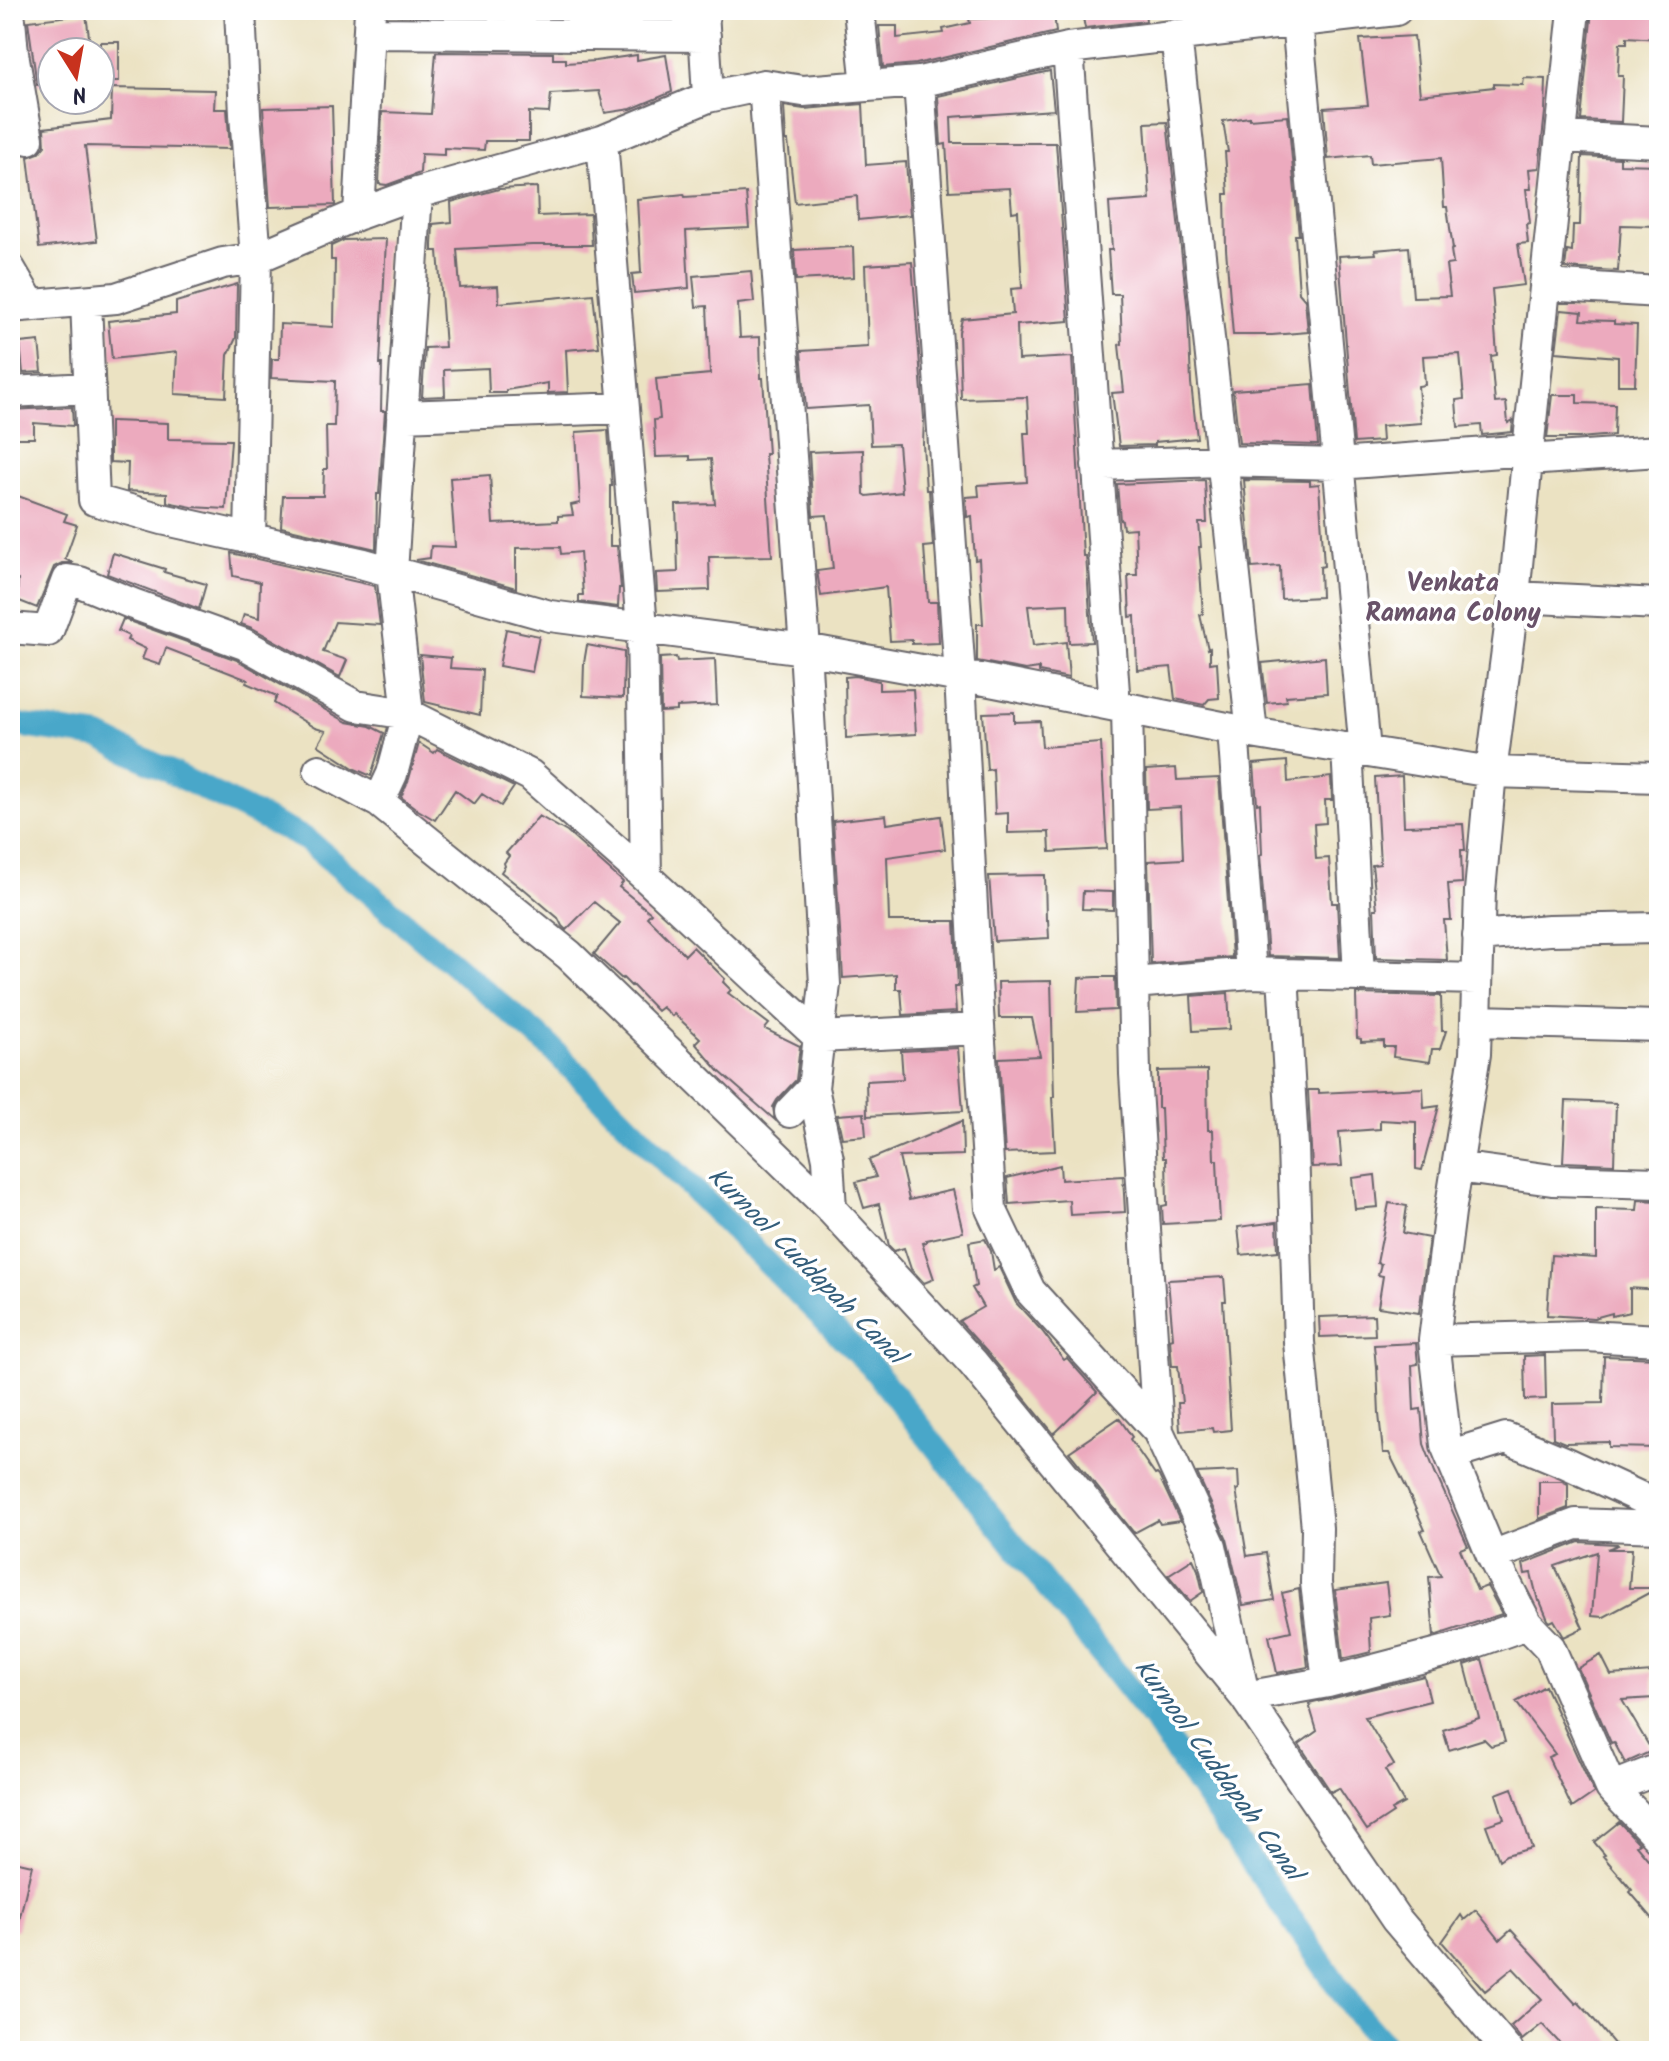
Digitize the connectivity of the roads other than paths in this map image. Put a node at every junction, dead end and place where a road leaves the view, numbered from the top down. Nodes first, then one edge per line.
1 (240, 10) edge
2 (859, 10) edge
3 (1396, 10) edge
4 (1574, 10) edge
5 (10, 20) edge
6 (1297, 21) junction
7 (370, 22) edge
8 (704, 23) edge
9 (1176, 35) junction
10 (1068, 48) junction
11 (919, 82) junction
12 (764, 85) junction
13 (867, 86) junction
14 (708, 97) junction
15 (1561, 137) junction
16 (28, 139) dead end
17 (602, 141) junction
18 (1659, 142) edge
19 (417, 193) junction
20 (359, 214) junction
21 (256, 258) junction
22 (10, 269) edge
23 (1545, 285) junction
24 (1659, 292) edge
25 (86, 301) junction
26 (20, 306) edge
27 (90, 388) junction
28 (10, 392) edge
29 (624, 408) junction
30 (402, 416) junction
31 (1659, 451) edge
32 (1527, 455) junction
33 (1222, 461) junction
34 (1338, 464) junction
35 (1097, 465) junction
36 (250, 539) junction
37 (392, 572) junction
38 (1514, 597) junction
39 (1659, 604) edge
40 (642, 627) junction
41 (10, 628) edge
42 (805, 649) junction
43 (960, 677) junction
44 (1121, 707) junction
45 (408, 714) junction
46 (1242, 731) junction
47 (1356, 750) junction
48 (319, 770) dead end
49 (1491, 772) junction
50 (1659, 777) edge
51 (379, 802) junction
52 (646, 877) junction
53 (1659, 928) edge
54 (1478, 936) junction
55 (1251, 973) junction
56 (1283, 974) junction
57 (1359, 976) junction
58 (1477, 979) junction
59 (1134, 983) junction
60 (1476, 1021) junction
61 (1659, 1026) edge
62 (979, 1029) junction
63 (819, 1037) junction
64 (813, 1088) junction
65 (790, 1112) dead end
66 (1457, 1167) junction
67 (1659, 1183) edge
68 (831, 1209) junction
69 (1434, 1340) junction
70 (1659, 1340) edge
71 (1158, 1431) junction
72 (1451, 1455) junction
73 (1659, 1506) edge
74 (1659, 1527) edge
75 (1492, 1556) junction
76 (1527, 1624) junction
77 (1328, 1682) junction
78 (1245, 1697) junction
79 (1659, 1769) edge
80 (1611, 1788) junction
81 (1659, 1838) edge
82 (1508, 2051) edge

1 - 21 street
2 - 13 street
3 - 6 street
4 - 15 street
5 - 16 street
6 - 9 street
6 - 34 street
7 - 8 street
7 - 20 street
8 - 14 street
9 - 10 street
9 - 33 street
10 - 11 street
10 - 35 street
11 - 13 street
11 - 43 street
12 - 13 street
12 - 14 street
12 - 42 street
14 - 17 street
15 - 18 street
15 - 23 street
17 - 19 street
17 - 29 street
19 - 20 street
19 - 30 street
20 - 21 street
21 - 25 street
21 - 36 street
22 - 26 street
23 - 24 street
23 - 32 street
25 - 26 street
25 - 27 street
27 - 28 street
27 - 36 street
29 - 30 street
29 - 40 street
30 - 37 street
31 - 32 street
32 - 34 street
32 - 38 street
33 - 34 street
33 - 35 street
33 - 46 street
34 - 47 street
35 - 44 street
36 - 37 street
37 - 40 street
37 - 45 street
38 - 39 street
38 - 49 street
40 - 42 street
40 - 52 street
41 - 45 street
42 - 43 street
42 - 63 street
43 - 44 street
43 - 62 street
44 - 46 street
44 - 59 street
45 - 51 street
45 - 52 street
46 - 47 street
46 - 55 street
47 - 49 street
47 - 57 street
48 - 51 street
49 - 50 street
49 - 54 street
51 - 68 street
52 - 63 street
53 - 54 street
54 - 58 street
55 - 56 street
55 - 59 street
56 - 57 street
56 - 77 street
57 - 58 street
58 - 60 street
59 - 71 street
60 - 61 street
60 - 66 street
62 - 63 street
62 - 71 street
63 - 64 street
64 - 65 street
64 - 68 street
66 - 67 street
66 - 69 street
68 - 78 street
69 - 70 street
69 - 72 street
71 - 78 street
72 - 73 street
72 - 75 street
74 - 75 street
75 - 76 street
76 - 77 street
76 - 80 street
77 - 78 street
78 - 82 street
79 - 80 street
80 - 81 street

